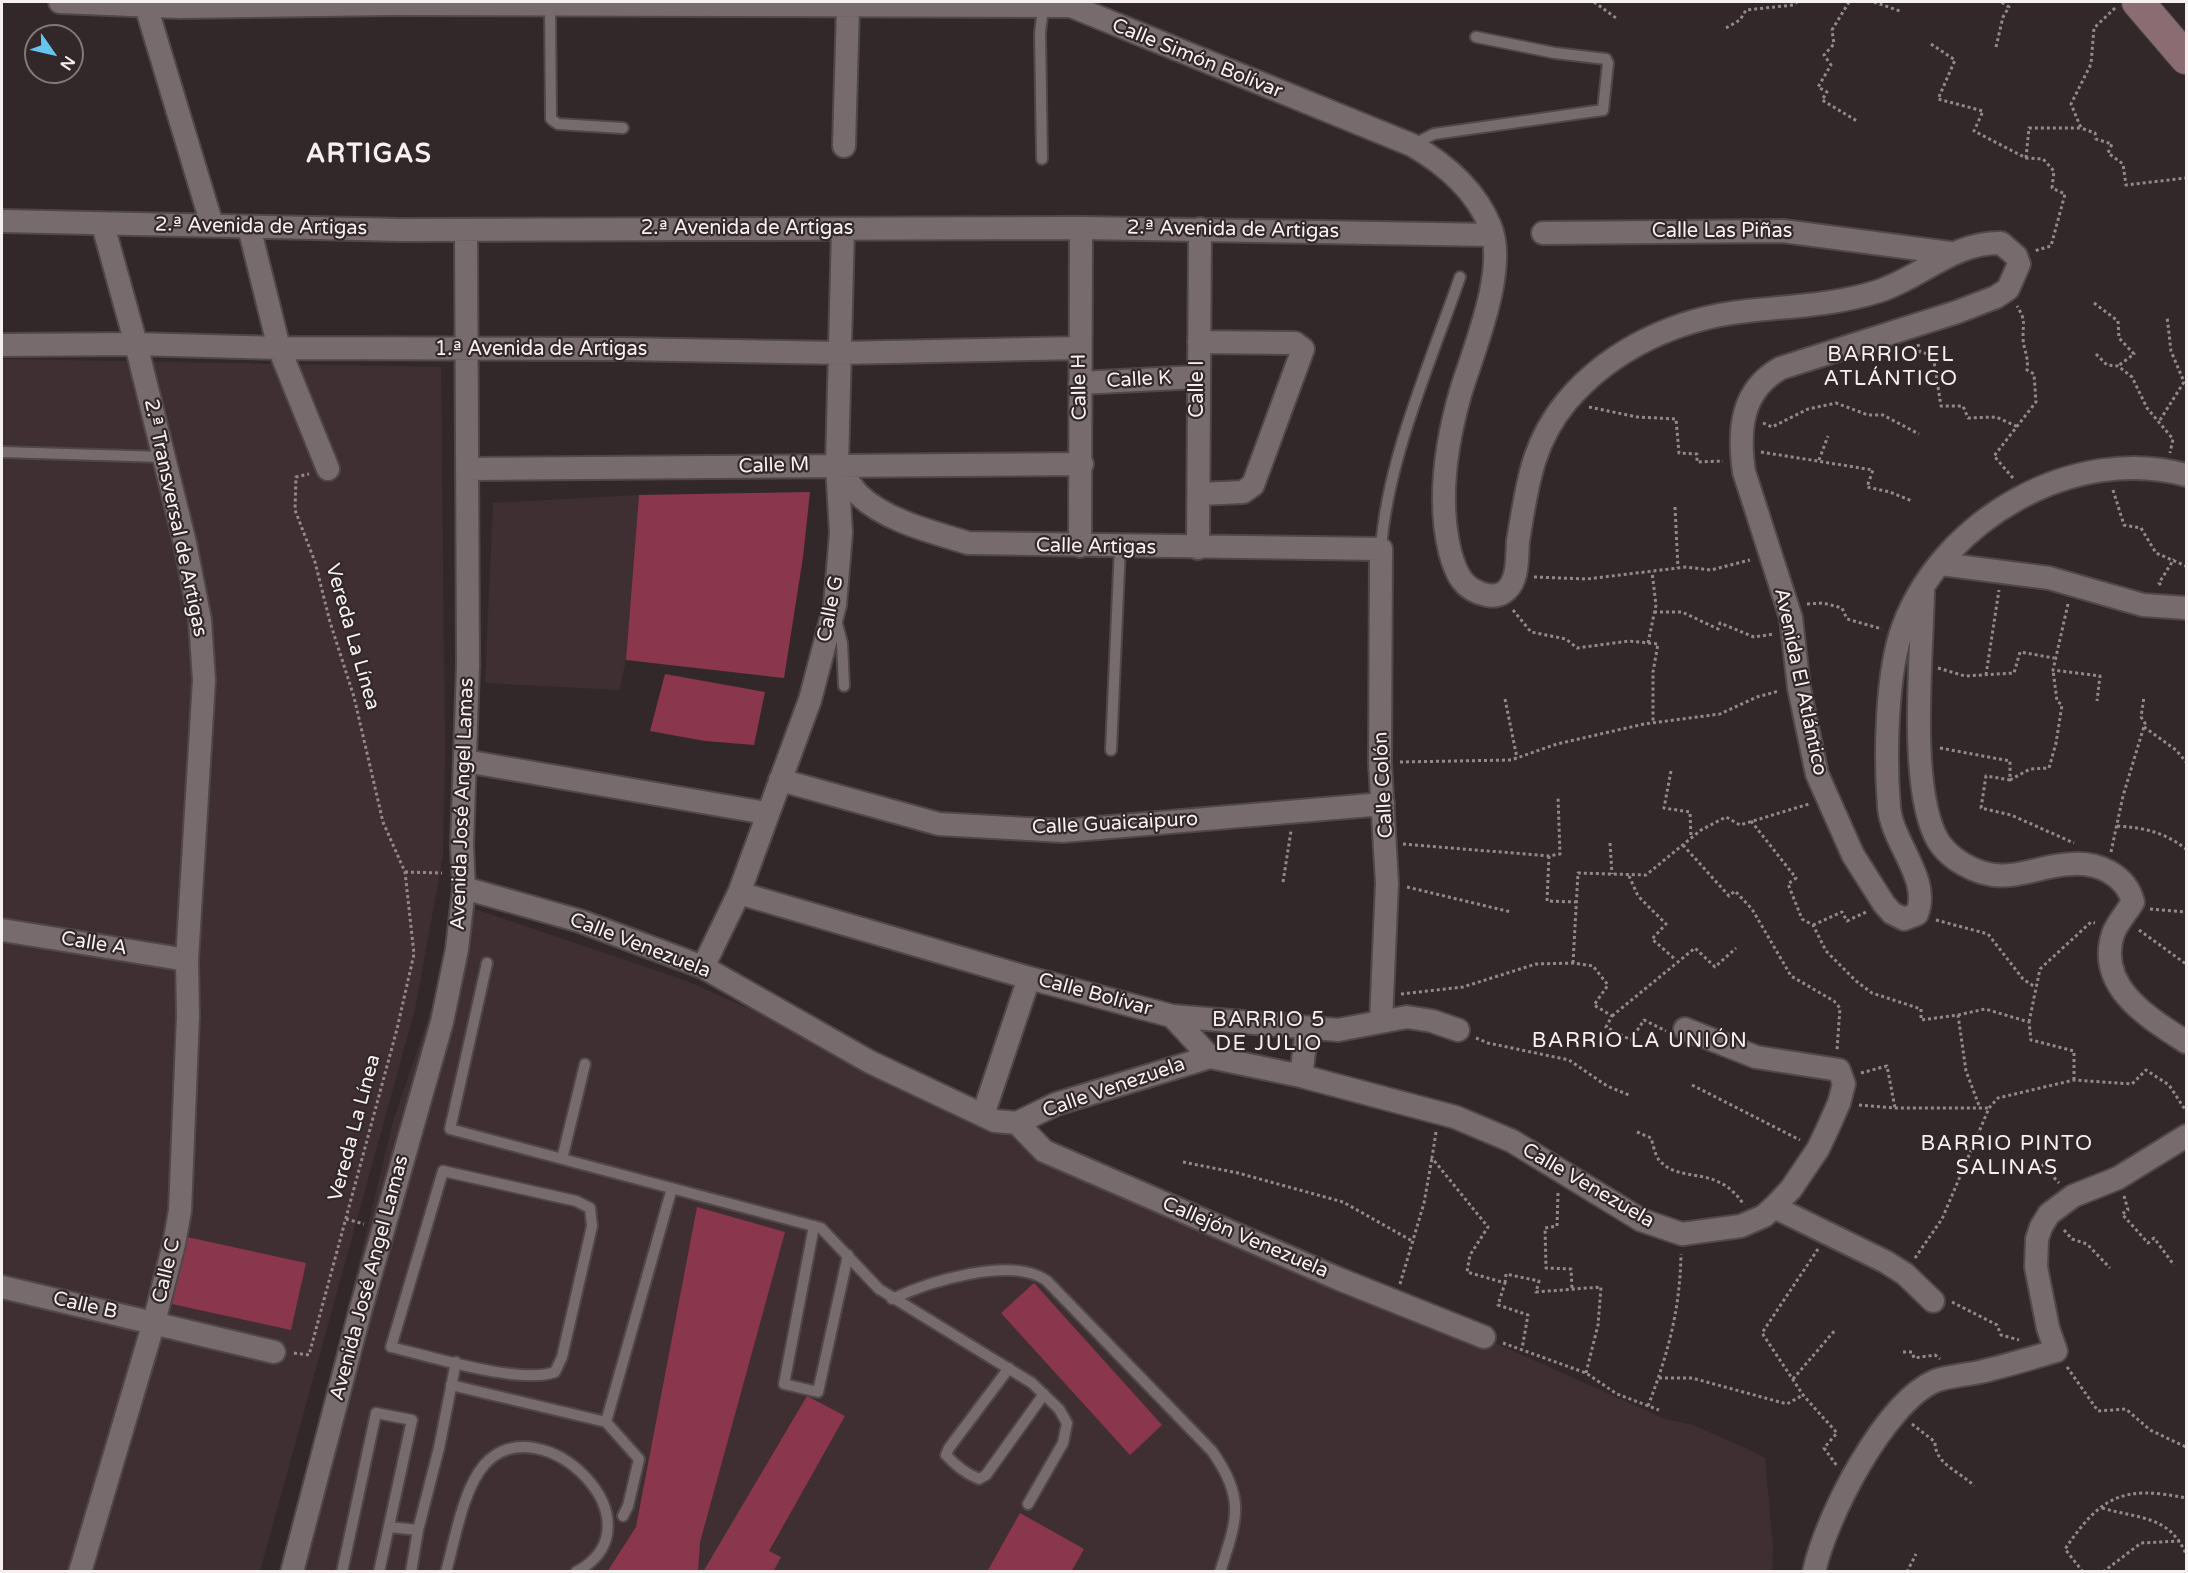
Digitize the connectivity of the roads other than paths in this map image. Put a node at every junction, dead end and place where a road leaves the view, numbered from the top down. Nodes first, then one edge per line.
1 (60, 2) edge
2 (2138, 2) edge
3 (391, 3) edge
4 (605, 3) edge
5 (1074, 3) edge
6 (180, 4) edge
7 (895, 4) edge
8 (550, 5) junction
9 (146, 6) junction
10 (848, 6) junction
11 (1043, 8) junction
12 (1476, 37) dead end
13 (2187, 58) edge
14 (623, 128) dead end
15 (1412, 145) junction
16 (844, 146) dead end
17 (1042, 159) dead end
18 (2, 221) edge
19 (103, 225) junction
20 (212, 225) junction
21 (249, 227) junction
22 (1081, 228) junction
23 (843, 229) junction
24 (1200, 229) junction
25 (466, 230) junction
26 (1543, 233) dead end
27 (1492, 235) junction
28 (1950, 253) junction
29 (1460, 277) dead end
30 (1198, 342) junction
31 (136, 344) junction
32 (2, 345) edge
33 (279, 348) junction
34 (1080, 348) junction
35 (466, 349) junction
36 (840, 353) junction
37 (1198, 377) junction
38 (1080, 383) junction
39 (2, 452) edge
40 (163, 457) junction
41 (1082, 464) junction
42 (837, 465) junction
43 (328, 469) road end
44 (467, 470) junction
45 (2177, 472) edge
46 (1200, 494) junction
47 (1080, 546) junction
48 (1120, 547) junction
49 (1198, 548) junction
50 (1381, 549) junction
51 (1941, 564) junction
52 (1923, 589) junction
53 (2187, 608) edge
54 (834, 611) junction
55 (844, 686) dead end
56 (1112, 750) dead end
57 (465, 761) junction
58 (780, 780) junction
59 (1383, 804) junction
60 (766, 813) junction
61 (463, 880) junction
62 (739, 893) junction
63 (2, 930) edge
64 (187, 960) junction
65 (487, 963) dead end
66 (703, 967) junction
67 (1029, 978) junction
68 (1172, 1016) junction
69 (1381, 1021) junction
70 (1307, 1029) junction
71 (1685, 1029) road end
72 (1458, 1030) road end
73 (2187, 1042) edge
74 (1210, 1057) junction
75 (585, 1064) dead end
76 (1301, 1076) junction
77 (983, 1115) junction
78 (1017, 1123) junction
79 (2187, 1136) edge
80 (562, 1159) junction
81 (672, 1188) junction
82 (1774, 1207) junction
83 (814, 1226) junction
84 (848, 1255) junction
85 (2, 1287) edge
86 (892, 1299) junction
87 (1933, 1301) road end
88 (154, 1322) junction
89 (1484, 1337) road end
90 (274, 1352) road end
91 (456, 1362) junction
92 (1009, 1368) junction
93 (451, 1385) junction
94 (1044, 1394) junction
95 (606, 1422) junction
96 (1028, 1504) dead end
97 (623, 1516) dead end
98 (389, 1527) junction
99 (418, 1530) junction
100 (80, 1572) edge
101 (292, 1572) edge
102 (342, 1572) edge
103 (379, 1572) edge
104 (411, 1572) edge
105 (446, 1572) edge
106 (576, 1572) edge
107 (1220, 1572) edge
108 (1814, 1572) edge

1 - 9 street, Calle Simón Bolívar
2 - 13 main road
3 - 6 street, Calle Simón Bolívar
3 - 8 street, Calle Simón Bolívar
4 - 8 street, Calle Simón Bolívar
4 - 10 street, Calle Simón Bolívar
5 - 11 street, Calle Simón Bolívar
5 - 15 street, Calle Simón Bolívar
6 - 9 street, Calle Simón Bolívar
7 - 10 street, Calle Simón Bolívar
7 - 11 street, Calle Simón Bolívar
8 - 14 lane
9 - 20 street
10 - 16 street
11 - 17 lane
12 - 15 lane
15 - 27 street, Calle Simón Bolívar
18 - 19 street, 2.ª Avenida de Artigas
19 - 20 street, 2.ª Avenida de Artigas
19 - 31 street, 2.ª Transversal de Artigas
20 - 21 street, 2.ª Avenida de Artigas
21 - 25 street, 2.ª Avenida de Artigas
21 - 33 street
22 - 23 street, 2.ª Avenida de Artigas
22 - 24 street, 2.ª Avenida de Artigas
22 - 34 street, Calle H
23 - 25 street, 2.ª Avenida de Artigas
23 - 36 street, Calle G
24 - 27 street, 2.ª Avenida de Artigas
24 - 30 street, Calle I
25 - 35 street, Avenida José Angel Lamas
26 - 28 street, Calle Las Piñas
27 - 28 street
28 - 52 street, Avenida El Atlántico
29 - 50 lane
30 - 37 street, Calle I
30 - 46 street
31 - 32 street, 1.ª Avenida de Artigas
31 - 33 street, 1.ª Avenida de Artigas
31 - 40 street, 2.ª Transversal de Artigas
33 - 35 street, 1.ª Avenida de Artigas
33 - 43 street
34 - 36 street, 1.ª Avenida de Artigas
34 - 38 street, Calle H
35 - 36 street, 1.ª Avenida de Artigas
35 - 44 street, Avenida José Angel Lamas
36 - 42 street, Calle G
37 - 38 street, Calle K
37 - 46 street, Calle I
38 - 41 street, Calle H
39 - 40 lane
40 - 64 street, 2.ª Transversal de Artigas
41 - 42 street, Calle M
41 - 47 street, Calle H
42 - 44 street, Calle M
42 - 47 street, Calle Artigas
42 - 54 street, Calle G
44 - 57 street, Avenida José Angel Lamas
45 - 51 street
46 - 49 street, Calle I
47 - 48 street, Calle Artigas
48 - 49 street, Calle Artigas
48 - 56 lane
49 - 50 street, Calle Artigas
50 - 59 street, Calle Colón
51 - 52 street
51 - 53 street
52 - 73 street
54 - 55 lane
54 - 58 street, Calle G
57 - 60 street
57 - 61 street, Avenida José Angel Lamas
58 - 59 street, Calle Guaicaipuro
58 - 60 street, Calle G
59 - 69 street, Calle Colón
60 - 62 street, Calle G
61 - 66 street, Calle Venezuela
61 - 101 street, Avenida José Angel Lamas
62 - 66 street, Calle G
62 - 67 street, Calle Bolívar
63 - 64 street, Calle A
64 - 88 street, Calle C
65 - 80 lane
66 - 77 street, Calle Venezuela
67 - 68 street, Calle Bolívar
67 - 77 street
68 - 70 street, Calle Bolívar
68 - 74 street
69 - 70 street, Calle Bolívar
69 - 72 street, Calle Bolívar
70 - 76 street
71 - 82 street, Calle Venezuela
74 - 76 street, Calle Venezuela
74 - 78 street, Calle Venezuela
75 - 80 lane
76 - 82 street, Calle Venezuela
77 - 78 street, Calle Venezuela
78 - 89 street, Callejón Venezuela
79 - 108 street
80 - 81 lane
81 - 83 lane
81 - 95 lane
82 - 87 street
83 - 84 lane
83 - 84 lane
84 - 86 lane
85 - 88 street, Calle B
86 - 92 lane
86 - 107 lane
88 - 90 street, Calle B
88 - 100 street, Calle C
91 - 91 lane
91 - 93 lane
92 - 94 lane
92 - 94 lane
93 - 95 lane
93 - 99 lane
94 - 96 lane
95 - 97 lane
98 - 99 lane
98 - 102 lane
98 - 103 lane
99 - 104 lane
105 - 106 lane

